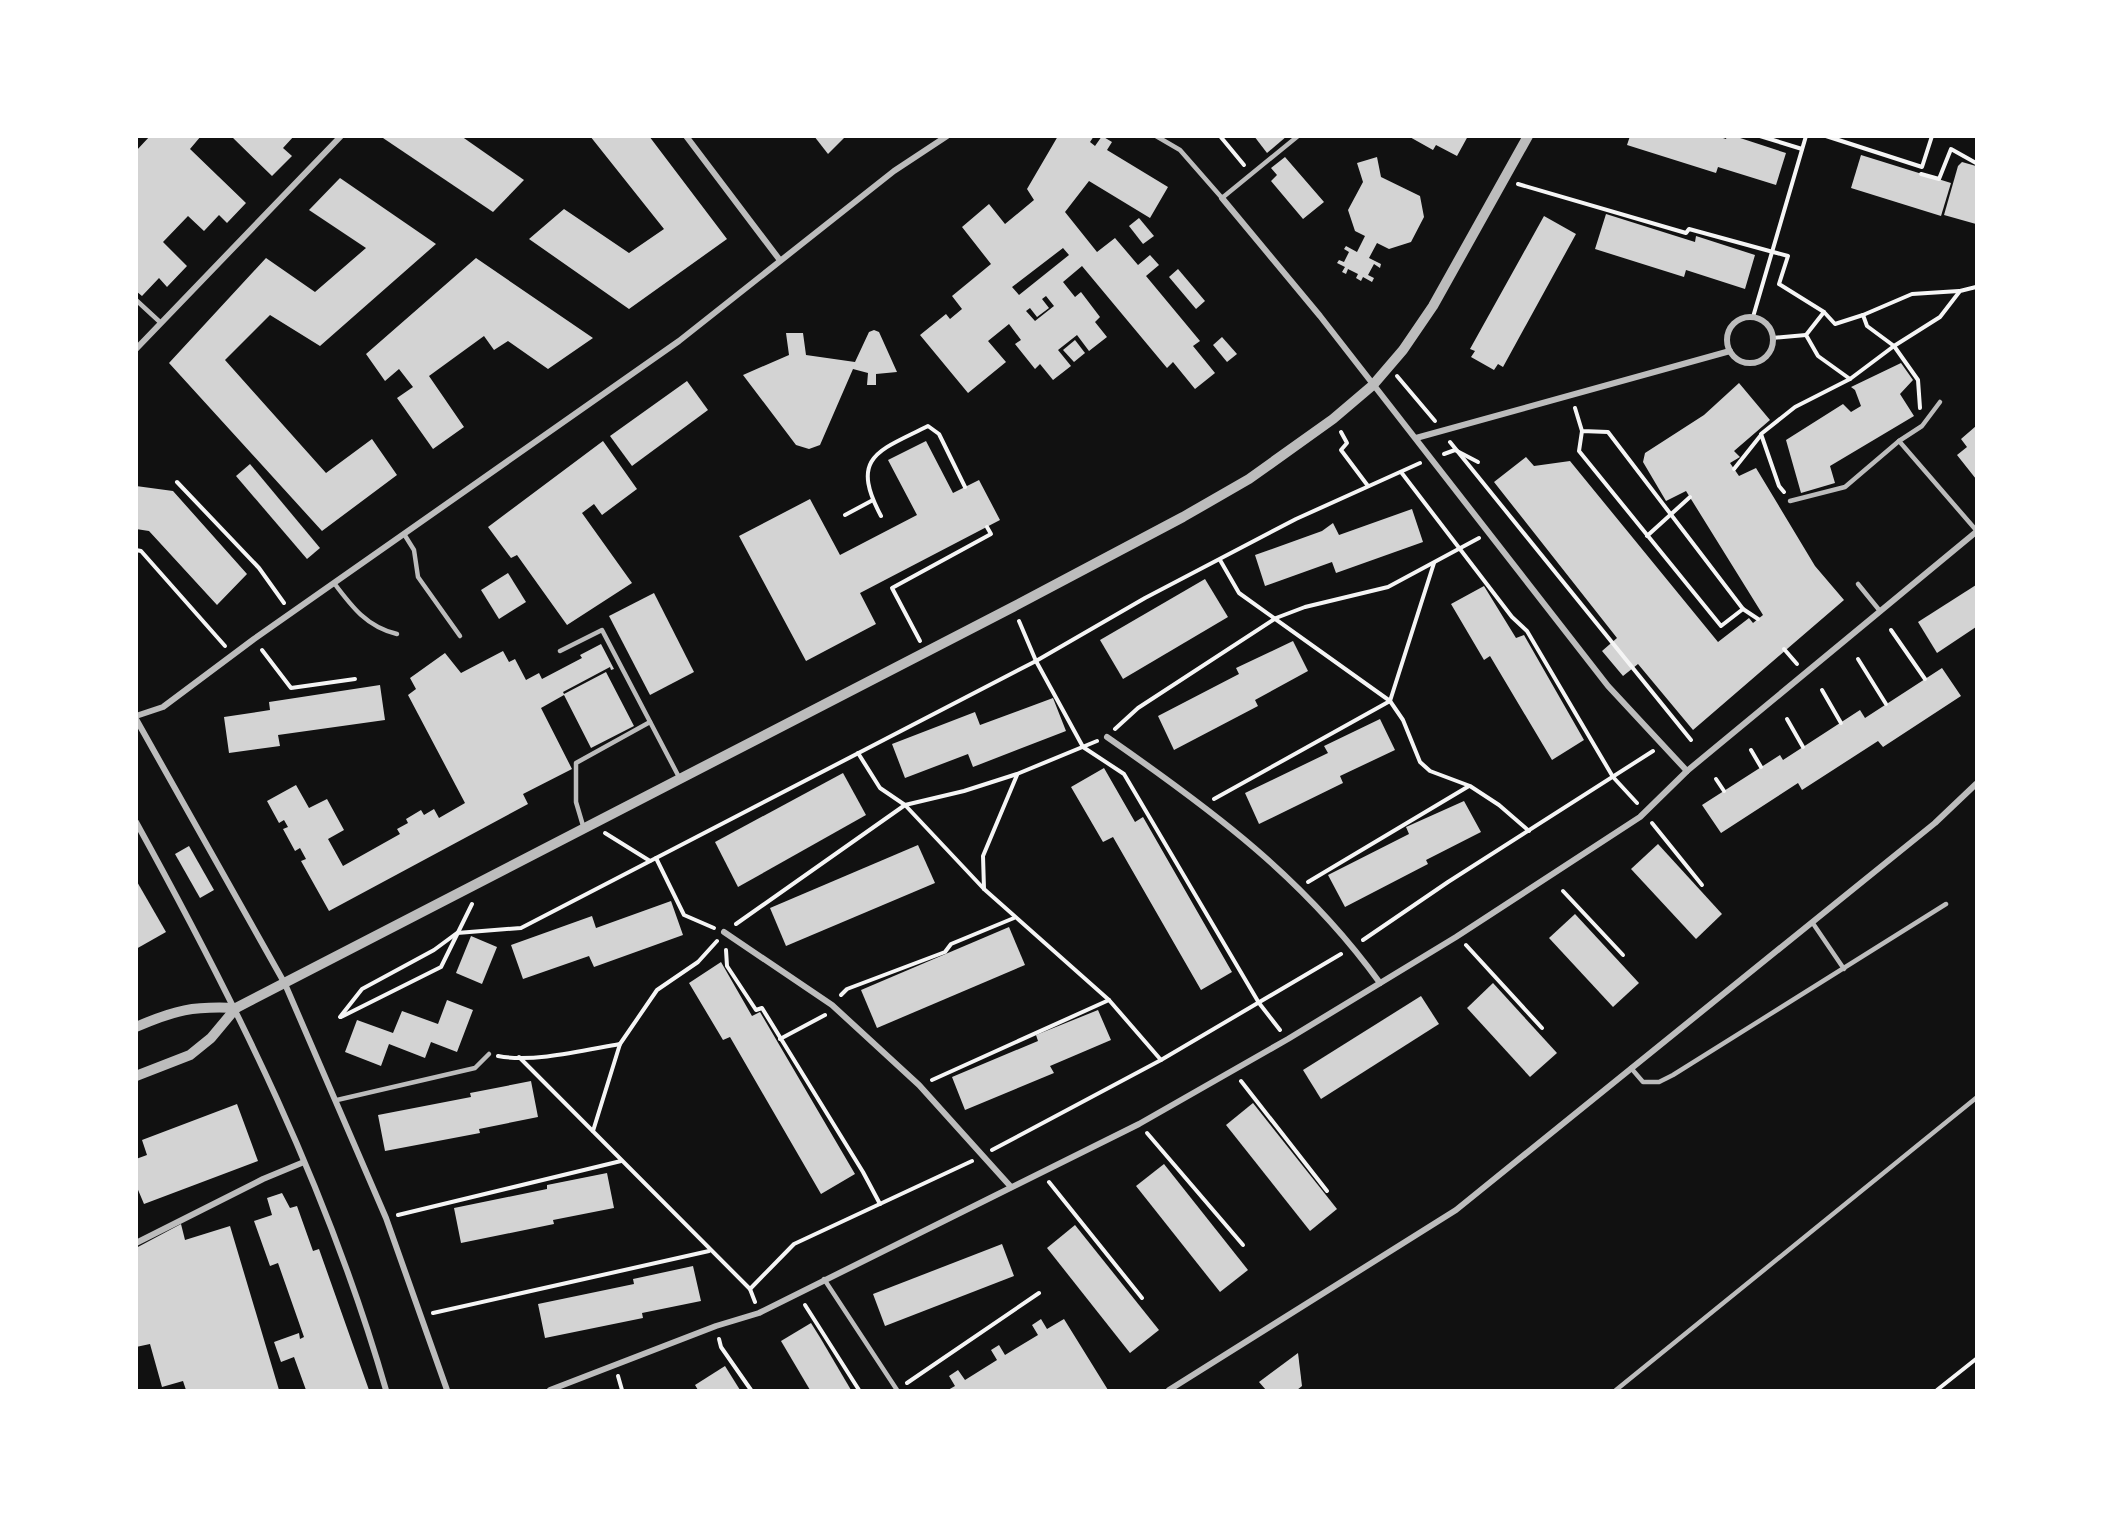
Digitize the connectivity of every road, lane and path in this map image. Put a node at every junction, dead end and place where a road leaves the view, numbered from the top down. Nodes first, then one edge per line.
1 (341, 136) edge
2 (686, 136) edge
3 (947, 136) edge
4 (1156, 136) edge
5 (1220, 136) edge
6 (1298, 136) edge
7 (1528, 136) edge
8 (1760, 136) edge
9 (1806, 136) edge
10 (1826, 136) edge
11 (1932, 136) edge
12 (1802, 149) junction
13 (1977, 163) edge
14 (1921, 174) dead end
15 (1252, 175) junction
16 (1503, 180) junction
17 (1222, 198) junction
18 (1771, 251) junction
19 (779, 259) junction
20 (1977, 287) edge
21 (1960, 291) junction
22 (136, 300) edge
23 (1824, 312) junction
24 (1863, 315) junction
25 (1753, 317) junction
26 (161, 323) junction
27 (1806, 335) junction
28 (1772, 338) junction
29 (1894, 346) junction
30 (136, 349) edge
31 (1730, 351) junction
32 (1389, 366) junction
33 (1850, 380) junction
34 (1373, 385) junction
35 (1571, 395) junction
36 (1940, 402) dead end
37 (1333, 419) junction
38 (1922, 426) junction
39 (1443, 430) junction
40 (1582, 431) junction
41 (1761, 434) junction
42 (1416, 438) junction
43 (1899, 441) junction
44 (1455, 450) junction
45 (1431, 458) junction
46 (1478, 462) dead end
47 (1734, 469) dead end
48 (1401, 472) junction
49 (177, 482) dead end
50 (1368, 486) junction
51 (965, 487) dead end
52 (1690, 497) dead end
53 (873, 500) junction
54 (1790, 501) joint
55 (1670, 514) junction
56 (845, 515) dead end
57 (881, 516) dead end
58 (987, 527) dead end
59 (1977, 531) edge
60 (1490, 532) junction
61 (404, 534) junction
62 (1647, 536) junction
63 (1460, 548) junction
64 (138, 552) edge
65 (1220, 560) junction
66 (1435, 562) junction
67 (334, 583) junction
68 (1858, 584) dead end
69 (1013, 607) junction
70 (1743, 609) junction
71 (1880, 611) junction
72 (291, 613) junction
73 (1276, 618) junction
74 (1758, 619) dead end
75 (1892, 630) dead end
76 (213, 631) dead end
77 (397, 634) dead end
78 (460, 636) dead end
79 (254, 639) junction
80 (1784, 649) dead end
81 (560, 651) dead end
82 (925, 652) junction
83 (1858, 659) dead end
84 (1036, 661) junction
85 (1805, 674) junction
86 (355, 679) dead end
87 (1925, 679) dead end
88 (1822, 690) dead end
89 (1390, 701) junction
90 (1886, 704) dead end
91 (136, 718) edge
92 (1787, 719) dead end
93 (650, 722) junction
94 (1841, 723) dead end
95 (1107, 737) junction
96 (1691, 740) dead end
97 (1664, 744) junction
98 (1083, 747) junction
99 (1803, 747) dead end
100 (1751, 750) dead end
101 (858, 753) junction
102 (1761, 767) dead end
103 (1687, 771) junction
104 (1017, 774) junction
105 (1613, 777) junction
106 (680, 779) junction
107 (1716, 780) dead end
108 (1977, 784) edge
109 (1470, 786) junction
110 (1724, 791) dead end
111 (1204, 804) junction
112 (905, 805) junction
113 (1645, 812) junction
114 (136, 822) edge
115 (588, 827) junction
116 (1529, 831) junction
117 (656, 858) junction
118 (651, 861) junction
119 (1702, 885) dead end
120 (1300, 887) junction
121 (984, 890) junction
122 (1563, 891) dead end
123 (1946, 904) dead end
124 (1014, 918) junction
125 (1812, 922) junction
126 (724, 932) junction
127 (457, 933) junction
128 (1456, 937) junction
129 (1354, 946) junction
130 (1623, 955) dead end
131 (1844, 969) junction
132 (1380, 983) junction
133 (285, 984) junction
134 (1109, 1000) junction
135 (1259, 1003) junction
136 (832, 1005) junction
137 (236, 1008) junction
138 (136, 1027) edge
139 (1542, 1028) dead end
140 (780, 1039) junction
141 (1288, 1039) junction
142 (620, 1044) junction
143 (489, 1054) joint
144 (519, 1057) junction
145 (1161, 1060) junction
146 (1631, 1068) junction
147 (1233, 1071) junction
148 (136, 1076) edge
149 (919, 1085) junction
150 (1977, 1098) edge
151 (337, 1100) junction
152 (1139, 1124) junction
153 (592, 1131) junction
154 (984, 1155) junction
155 (622, 1161) junction
156 (304, 1162) junction
157 (1041, 1172) junction
158 (1011, 1187) junction
159 (1327, 1191) dead end
160 (880, 1204) junction
161 (386, 1218) junction
162 (136, 1243) edge
163 (1243, 1245) dead end
164 (710, 1250) junction
165 (824, 1279) junction
166 (750, 1289) junction
167 (797, 1293) junction
168 (1039, 1293) dead end
169 (1142, 1298) dead end
170 (759, 1313) junction
171 (422, 1316) junction
172 (716, 1326) junction
173 (1977, 1359) edge
174 (386, 1390) edge
175 (447, 1390) edge
176 (550, 1390) edge
177 (751, 1390) edge
178 (859, 1390) edge
179 (896, 1390) edge
180 (1169, 1390) edge
181 (1616, 1390) edge
182 (1937, 1390) edge

1 - 26 street
2 - 19 street
3 - 19 street
4 - 17 lane
5 - 15 path
6 - 15 lane
7 - 16 street
8 - 12 path
9 - 12 path
10 - 11 path
12 - 18 path
13 - 14 path
15 - 17 lane
16 - 18 path
16 - 32 street
17 - 34 street
18 - 23 path
18 - 25 path
19 - 61 street
20 - 21 path
21 - 24 path
21 - 29 path
22 - 26 lane
23 - 24 path
23 - 27 path
24 - 29 path
25 - 28 street
25 - 31 street
26 - 30 street
27 - 28 path
27 - 33 path
28 - 31 street
29 - 33 path
29 - 38 path
31 - 35 street
32 - 34 street
32 - 39 path
33 - 41 path
34 - 37 street
34 - 42 street
35 - 39 street
35 - 40 path
36 - 38 lane
37 - 50 path
37 - 69 street
38 - 43 lane
39 - 42 street
39 - 44 path
40 - 55 path
40 - 62 path
41 - 47 path
41 - 54 path
42 - 45 street
43 - 54 lane
43 - 59 lane
44 - 45 path
44 - 46 path
44 - 96 path
45 - 48 path
45 - 60 street
48 - 50 path
48 - 63 path
49 - 72 path
50 - 65 path
51 - 53 path
52 - 55 path
53 - 56 path
53 - 57 path
55 - 62 path
55 - 70 path
58 - 82 path
59 - 71 street
60 - 63 path
60 - 97 street
61 - 67 street
61 - 78 lane
62 - 70 path
63 - 66 path
63 - 105 path
64 - 76 path
65 - 73 path
65 - 84 path
66 - 73 path
66 - 89 path
67 - 72 street
67 - 77 lane
68 - 71 lane
69 - 82 street
69 - 84 path
70 - 74 path
71 - 85 street
72 - 79 street
73 - 89 path
73 - 95 path
75 - 87 path
79 - 86 path
79 - 91 street
80 - 85 path
81 - 93 lane
82 - 106 street
83 - 90 path
84 - 98 path
84 - 101 path
85 - 103 street
88 - 94 path
89 - 109 path
89 - 111 path
91 - 133 street
92 - 99 path
93 - 106 lane
93 - 115 lane
95 - 98 path
95 - 111 street
97 - 103 street
97 - 105 path
98 - 104 path
98 - 135 path
100 - 102 path
101 - 112 path
101 - 117 path
103 - 113 street
104 - 112 path
104 - 121 path
105 - 113 path
105 - 116 path
106 - 115 street
107 - 110 path
108 - 125 street
109 - 116 path
109 - 120 path
111 - 120 street
112 - 121 path
112 - 126 path
113 - 119 path
113 - 128 street
114 - 137 street
115 - 118 path
115 - 133 street
116 - 129 path
117 - 118 path
117 - 126 path
118 - 127 path
120 - 129 street
121 - 124 path
122 - 130 path
123 - 131 lane
124 - 134 path
124 - 136 path
125 - 131 lane
125 - 146 street
126 - 136 street
126 - 140 path
126 - 142 path
127 - 127 path
128 - 132 street
128 - 139 path
129 - 132 street
129 - 135 path
131 - 146 lane
132 - 141 street
133 - 137 street
133 - 151 street
134 - 145 path
134 - 149 path
135 - 141 path
135 - 145 path
136 - 140 path
136 - 149 street
137 - 138 street
137 - 148 street
137 - 156 street
140 - 160 path
141 - 147 street
142 - 144 path
142 - 153 path
143 - 144 path
143 - 151 lane
144 - 153 path
145 - 154 path
146 - 180 street
147 - 152 street
147 - 159 path
149 - 154 street
150 - 181 lane
151 - 161 street
152 - 157 street
152 - 163 path
153 - 155 path
154 - 158 street
154 - 160 path
155 - 161 path
155 - 164 path
156 - 162 street
156 - 174 street
157 - 158 street
157 - 169 path
158 - 165 street
160 - 166 path
161 - 171 street
164 - 166 path
164 - 171 path
165 - 167 street
165 - 179 lane
166 - 170 path
167 - 170 street
167 - 178 path
168 - 179 path
170 - 172 street
171 - 175 street
172 - 176 street
172 - 177 path
173 - 182 path

